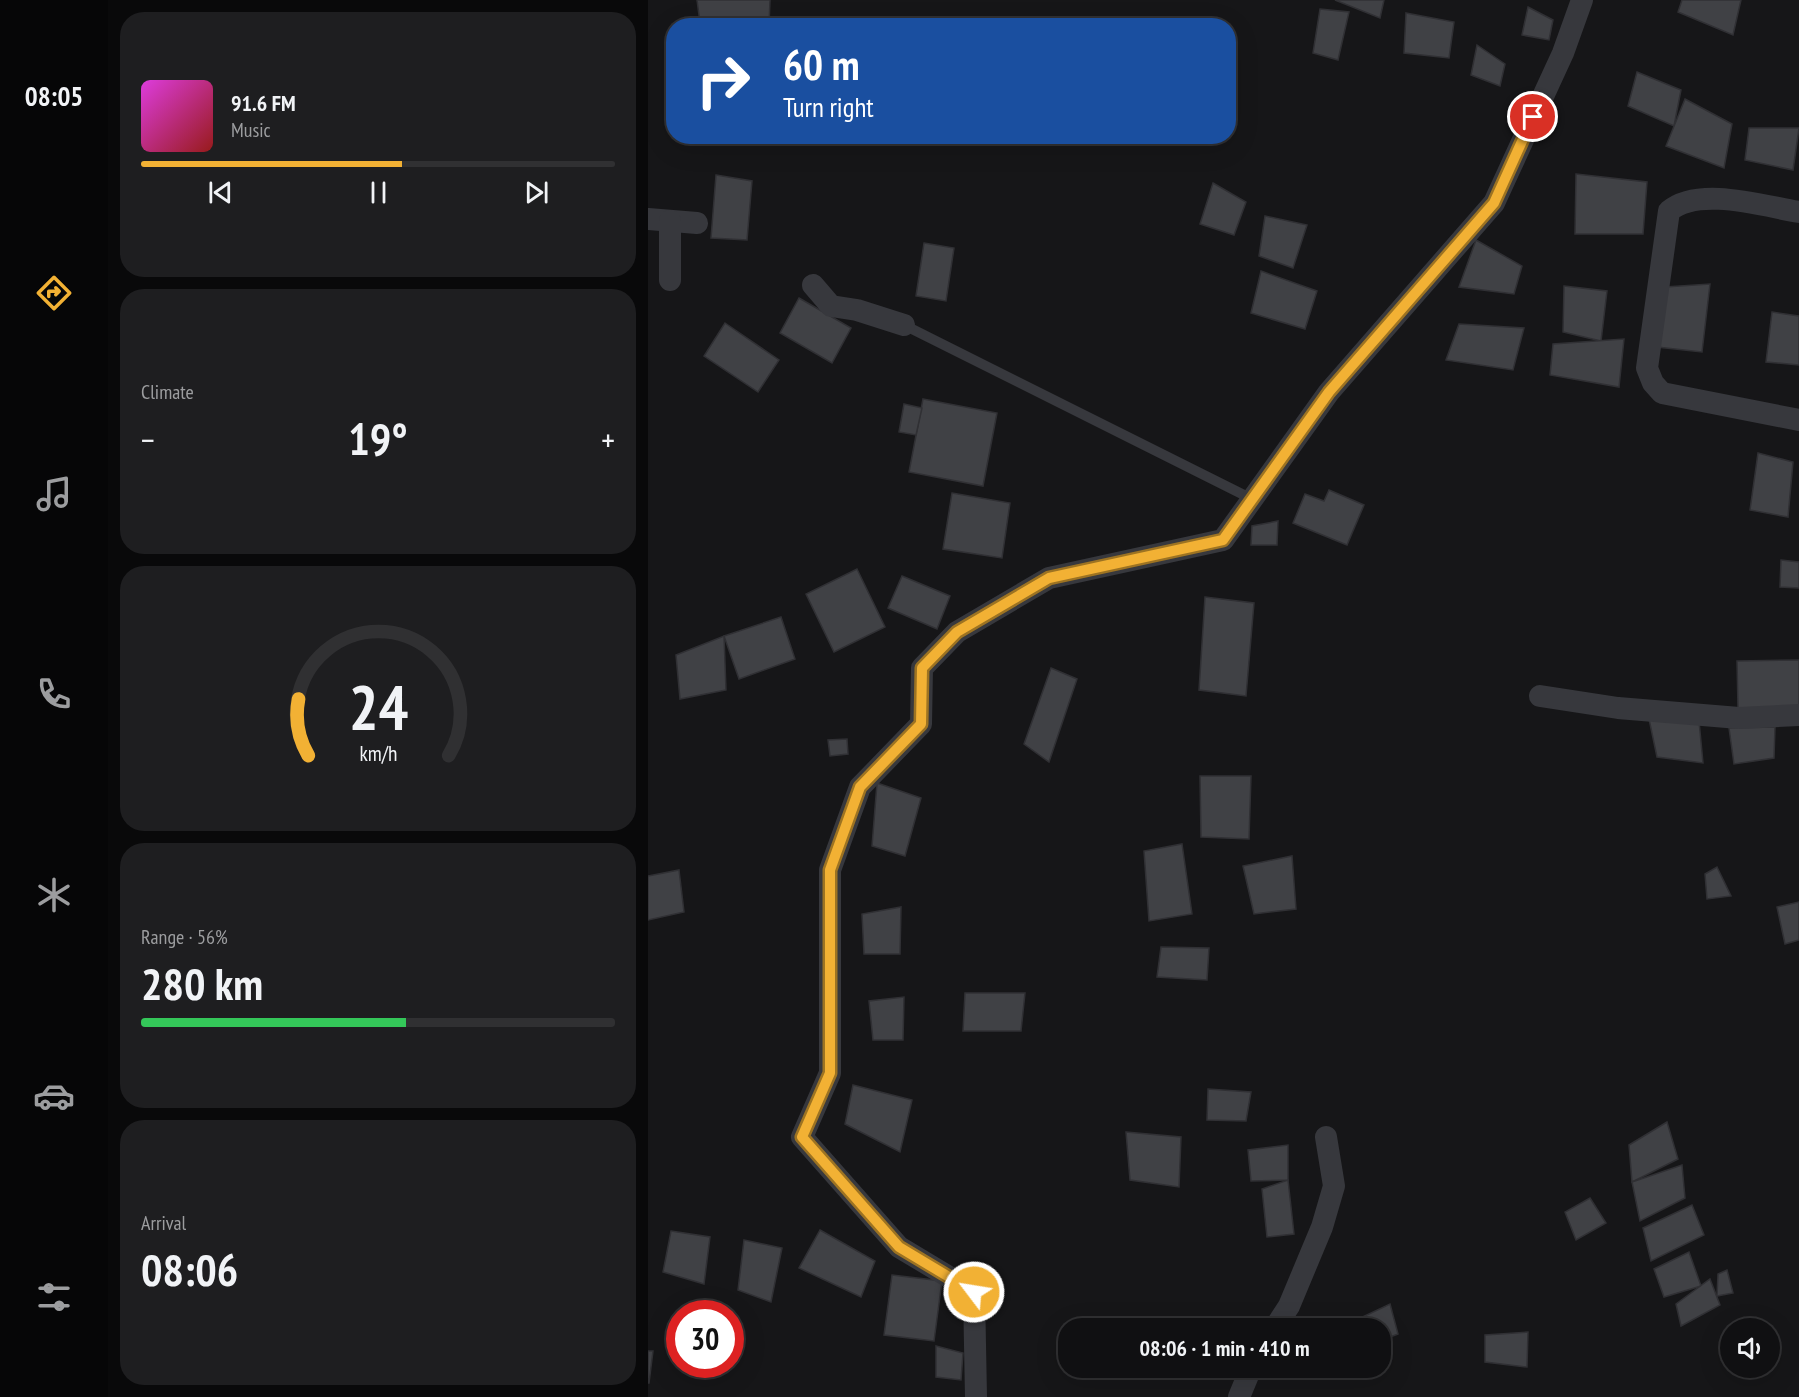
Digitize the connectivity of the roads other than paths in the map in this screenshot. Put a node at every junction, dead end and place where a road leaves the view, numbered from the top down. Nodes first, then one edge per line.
1 (1582, 0) edge
2 (1799, 212) edge
3 (659, 220) edge
4 (698, 223) dead end
5 (670, 280) dead end
6 (813, 285) dead end
7 (904, 325) joint
8 (1799, 420) edge
9 (1252, 499) junction
10 (1540, 696) dead end
11 (1799, 715) edge
12 (1326, 1137) dead end
13 (1281, 1318) edge
14 (1247, 1378) edge
15 (976, 1397) edge
16 (1239, 1397) edge

1 - 9 street
2 - 8 street
3 - 4 street
3 - 5 street
6 - 7 street
7 - 9 lane
9 - 15 street
10 - 11 street
12 - 13 street
14 - 16 street

